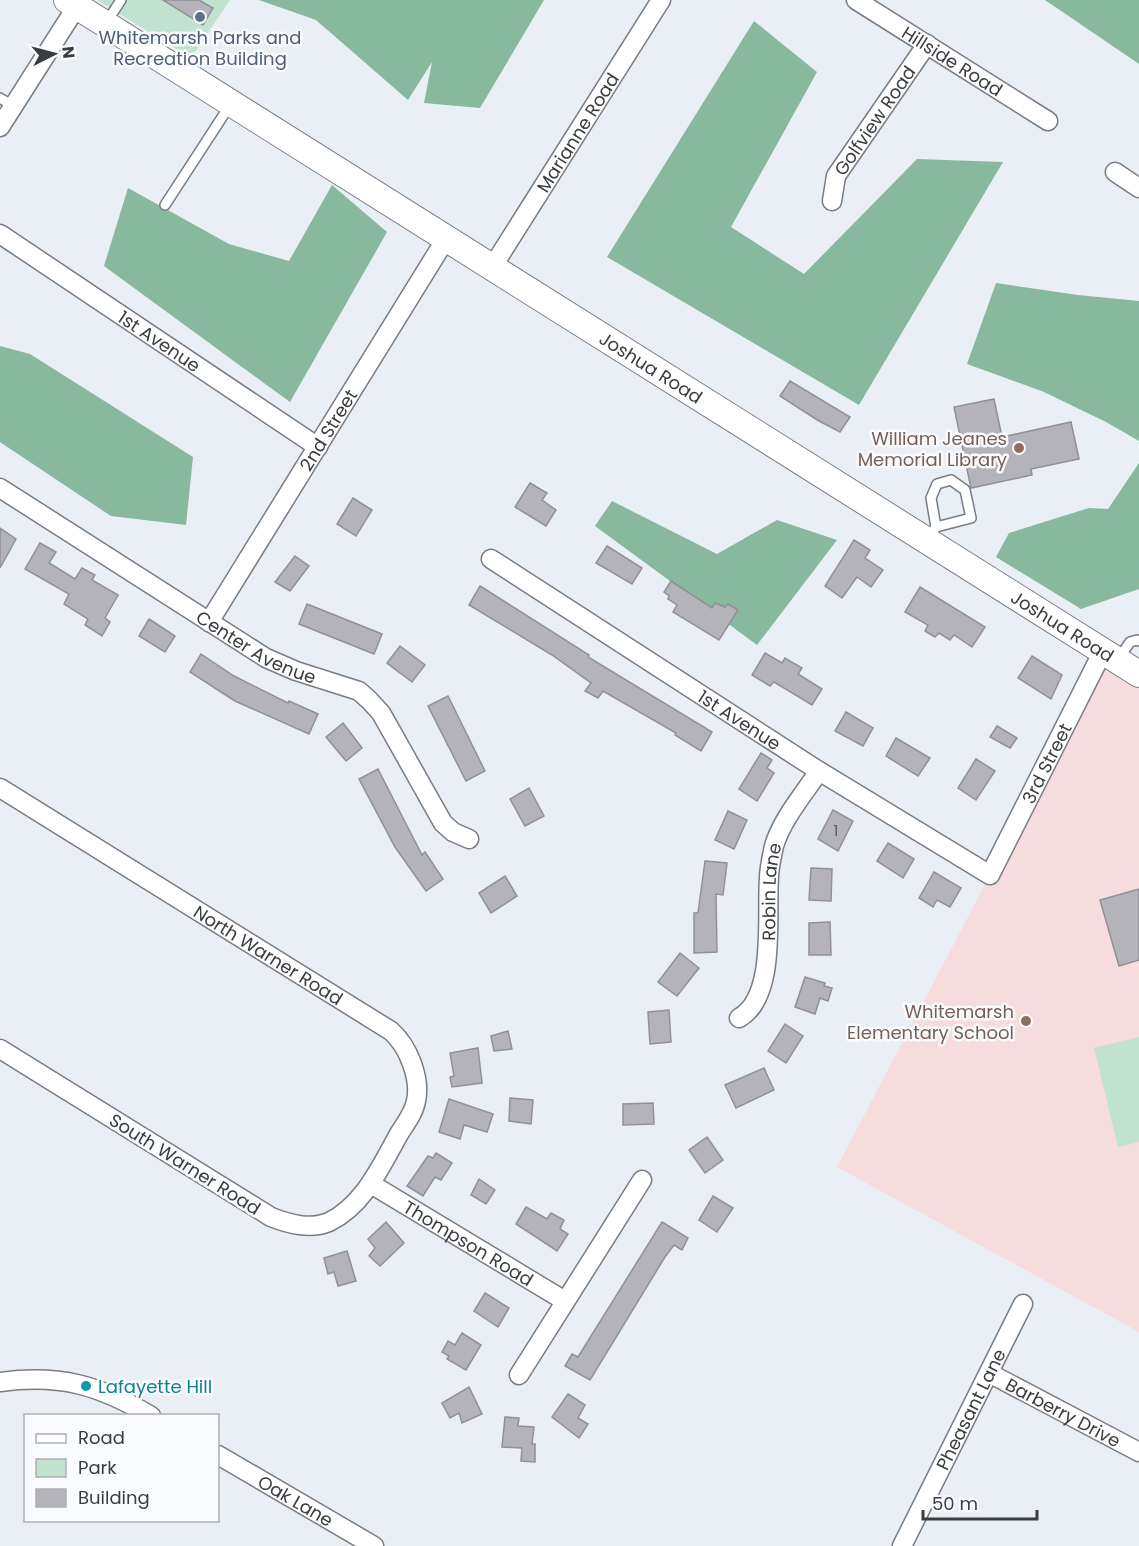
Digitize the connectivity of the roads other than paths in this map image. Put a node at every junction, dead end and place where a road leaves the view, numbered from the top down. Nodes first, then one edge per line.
1 (121, 0) edge
2 (661, 0) edge
3 (856, 0) edge
4 (72, 3) edge
5 (106, 23) junction
6 (927, 44) junction
7 (6, 102) edge
8 (231, 103) junction
9 (1048, 121) dead end
10 (0, 127) edge
11 (1115, 172) dead end
12 (1139, 188) edge
13 (832, 201) dead end
14 (165, 205) dead end
15 (0, 234) edge
16 (447, 237) junction
17 (493, 266) junction
18 (318, 447) junction
19 (0, 488) edge
20 (932, 533) junction
21 (491, 559) dead end
22 (209, 622) junction
23 (1139, 641) edge
24 (1120, 662) edge
25 (819, 771) junction
26 (0, 788) edge
27 (469, 839) dead end
28 (990, 875) joint
29 (740, 1018) dead end
30 (0, 1049) edge
31 (642, 1180) dead end
32 (371, 1184) junction
33 (565, 1301) junction
34 (1023, 1304) dead end
35 (988, 1373) junction
36 (519, 1375) dead end
37 (0, 1382) edge
38 (147, 1414) edge
39 (1139, 1452) edge
40 (219, 1456) edge
41 (374, 1546) edge
42 (902, 1546) edge

1 - 5 lane
2 - 17 street, Marianne Road
3 - 6 street, Hillside Road
4 - 5 main road, Joshua Road
4 - 7 street
5 - 8 main road, Joshua Road
6 - 9 street, Hillside Road
6 - 13 street, Golfview Road
7 - 10 street
8 - 14 lane
8 - 16 main road, Joshua Road
11 - 12 street
15 - 18 street, 1st Avenue
16 - 17 main road, Joshua Road
16 - 18 street, 2nd Street
17 - 20 main road, Joshua Road
18 - 22 street, 2nd Street
19 - 22 street, Center Avenue
20 - 20 lane
20 - 24 main road, Joshua Road
21 - 25 street, 1st Avenue
22 - 27 street, Center Avenue
23 - 24 lane
24 - 28 street, 3rd Street
25 - 28 street, 1st Avenue
25 - 29 street, Robin Lane
26 - 32 street, North Warner Road
30 - 32 street, South Warner Road
31 - 33 street
32 - 33 street, Thompson Road
33 - 36 street
34 - 35 street, Pheasant Lane
35 - 39 street, Barberry Drive
35 - 42 street, Pheasant Lane
37 - 38 street
40 - 41 street, Oak Lane

